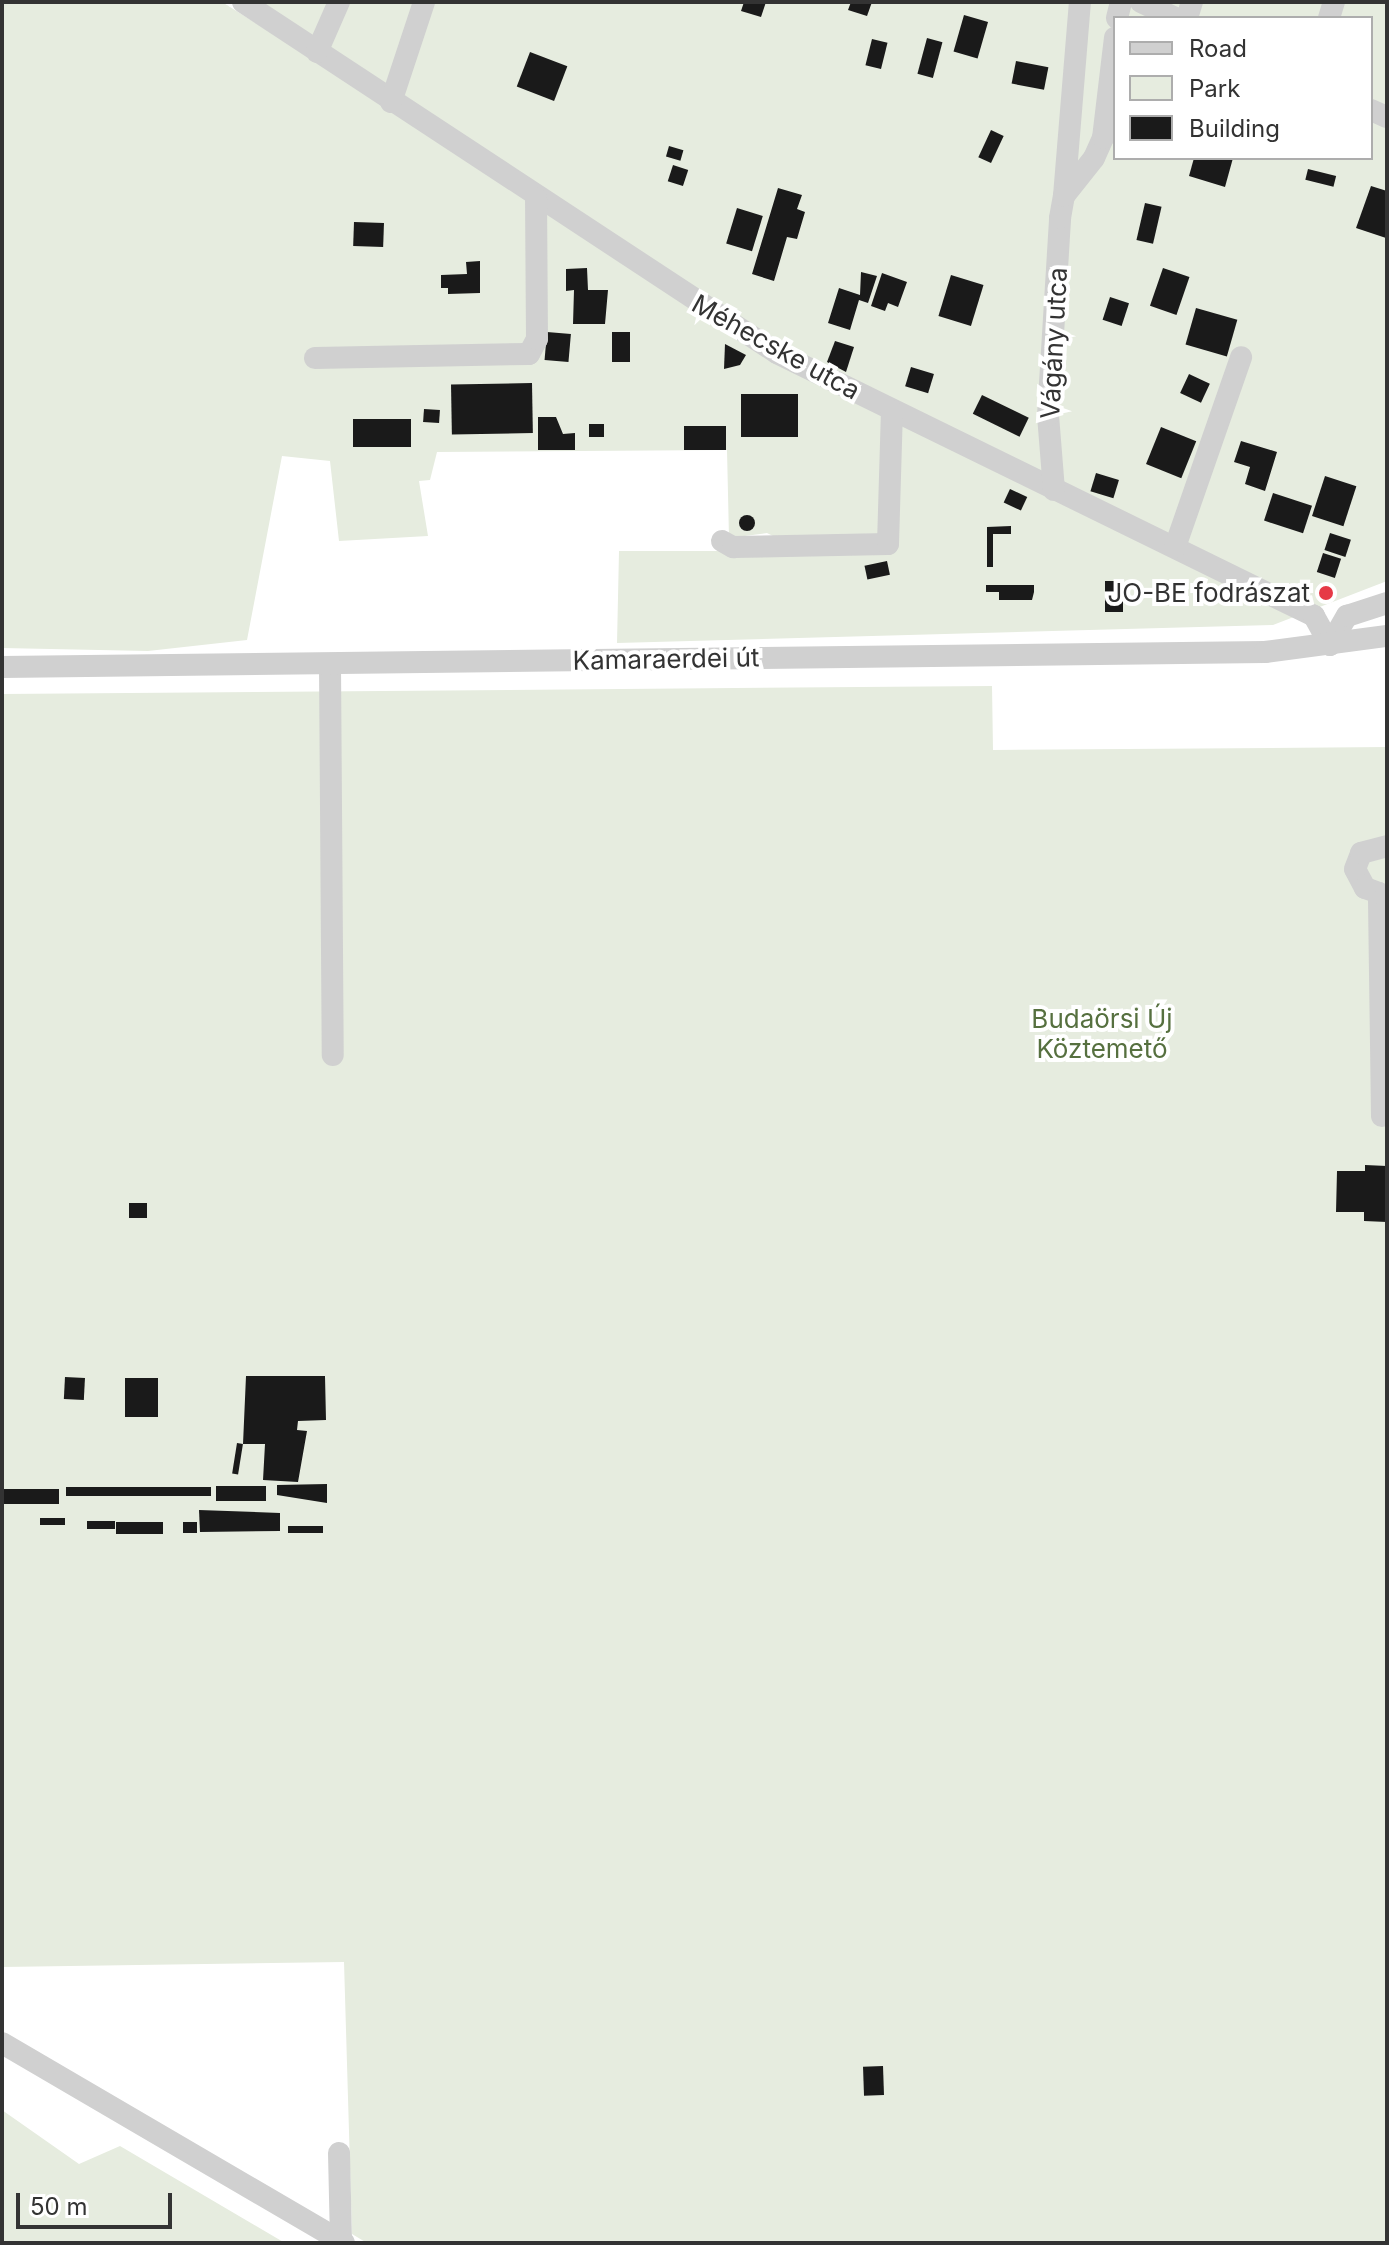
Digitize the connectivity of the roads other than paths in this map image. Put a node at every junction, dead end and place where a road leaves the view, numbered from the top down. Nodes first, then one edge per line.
1 (243, 2) edge
2 (339, 2) edge
3 (424, 2) edge
4 (1080, 2) edge
5 (1141, 2) edge
6 (1171, 16) edge
7 (317, 52) junction
8 (1113, 55) edge
9 (391, 102) junction
10 (1064, 196) junction
11 (536, 198) junction
12 (1241, 357) dead end
13 (315, 358) dead end
14 (892, 411) junction
15 (1054, 490) junction
16 (722, 541) dead end
17 (1175, 547) junction
18 (1387, 603) edge
19 (1387, 636) edge
20 (1330, 645) junction
21 (330, 664) junction
22 (2, 667) edge
23 (1387, 846) edge
24 (333, 1055) dead end
25 (1384, 1088) edge
26 (1382, 1116) dead end
27 (2, 2043) edge
28 (339, 2153) dead end
29 (342, 2242) edge

1 - 7 street, Méhecske utca
2 - 7 street
3 - 9 street
4 - 10 street, Vágány utca
5 - 6 street
7 - 9 street, Méhecske utca
8 - 10 street
9 - 11 street, Méhecske utca
10 - 15 street, Vágány utca
11 - 13 street
11 - 14 street, Méhecske utca
12 - 17 street
14 - 15 street, Méhecske utca
14 - 16 street
15 - 17 street, Méhecske utca
17 - 20 street, Méhecske utca
18 - 20 street
19 - 20 street, Kamaraerdei út
20 - 21 street, Kamaraerdei út
21 - 22 street, Kamaraerdei út
21 - 24 street
23 - 25 street
25 - 26 street
27 - 29 street
28 - 29 street

